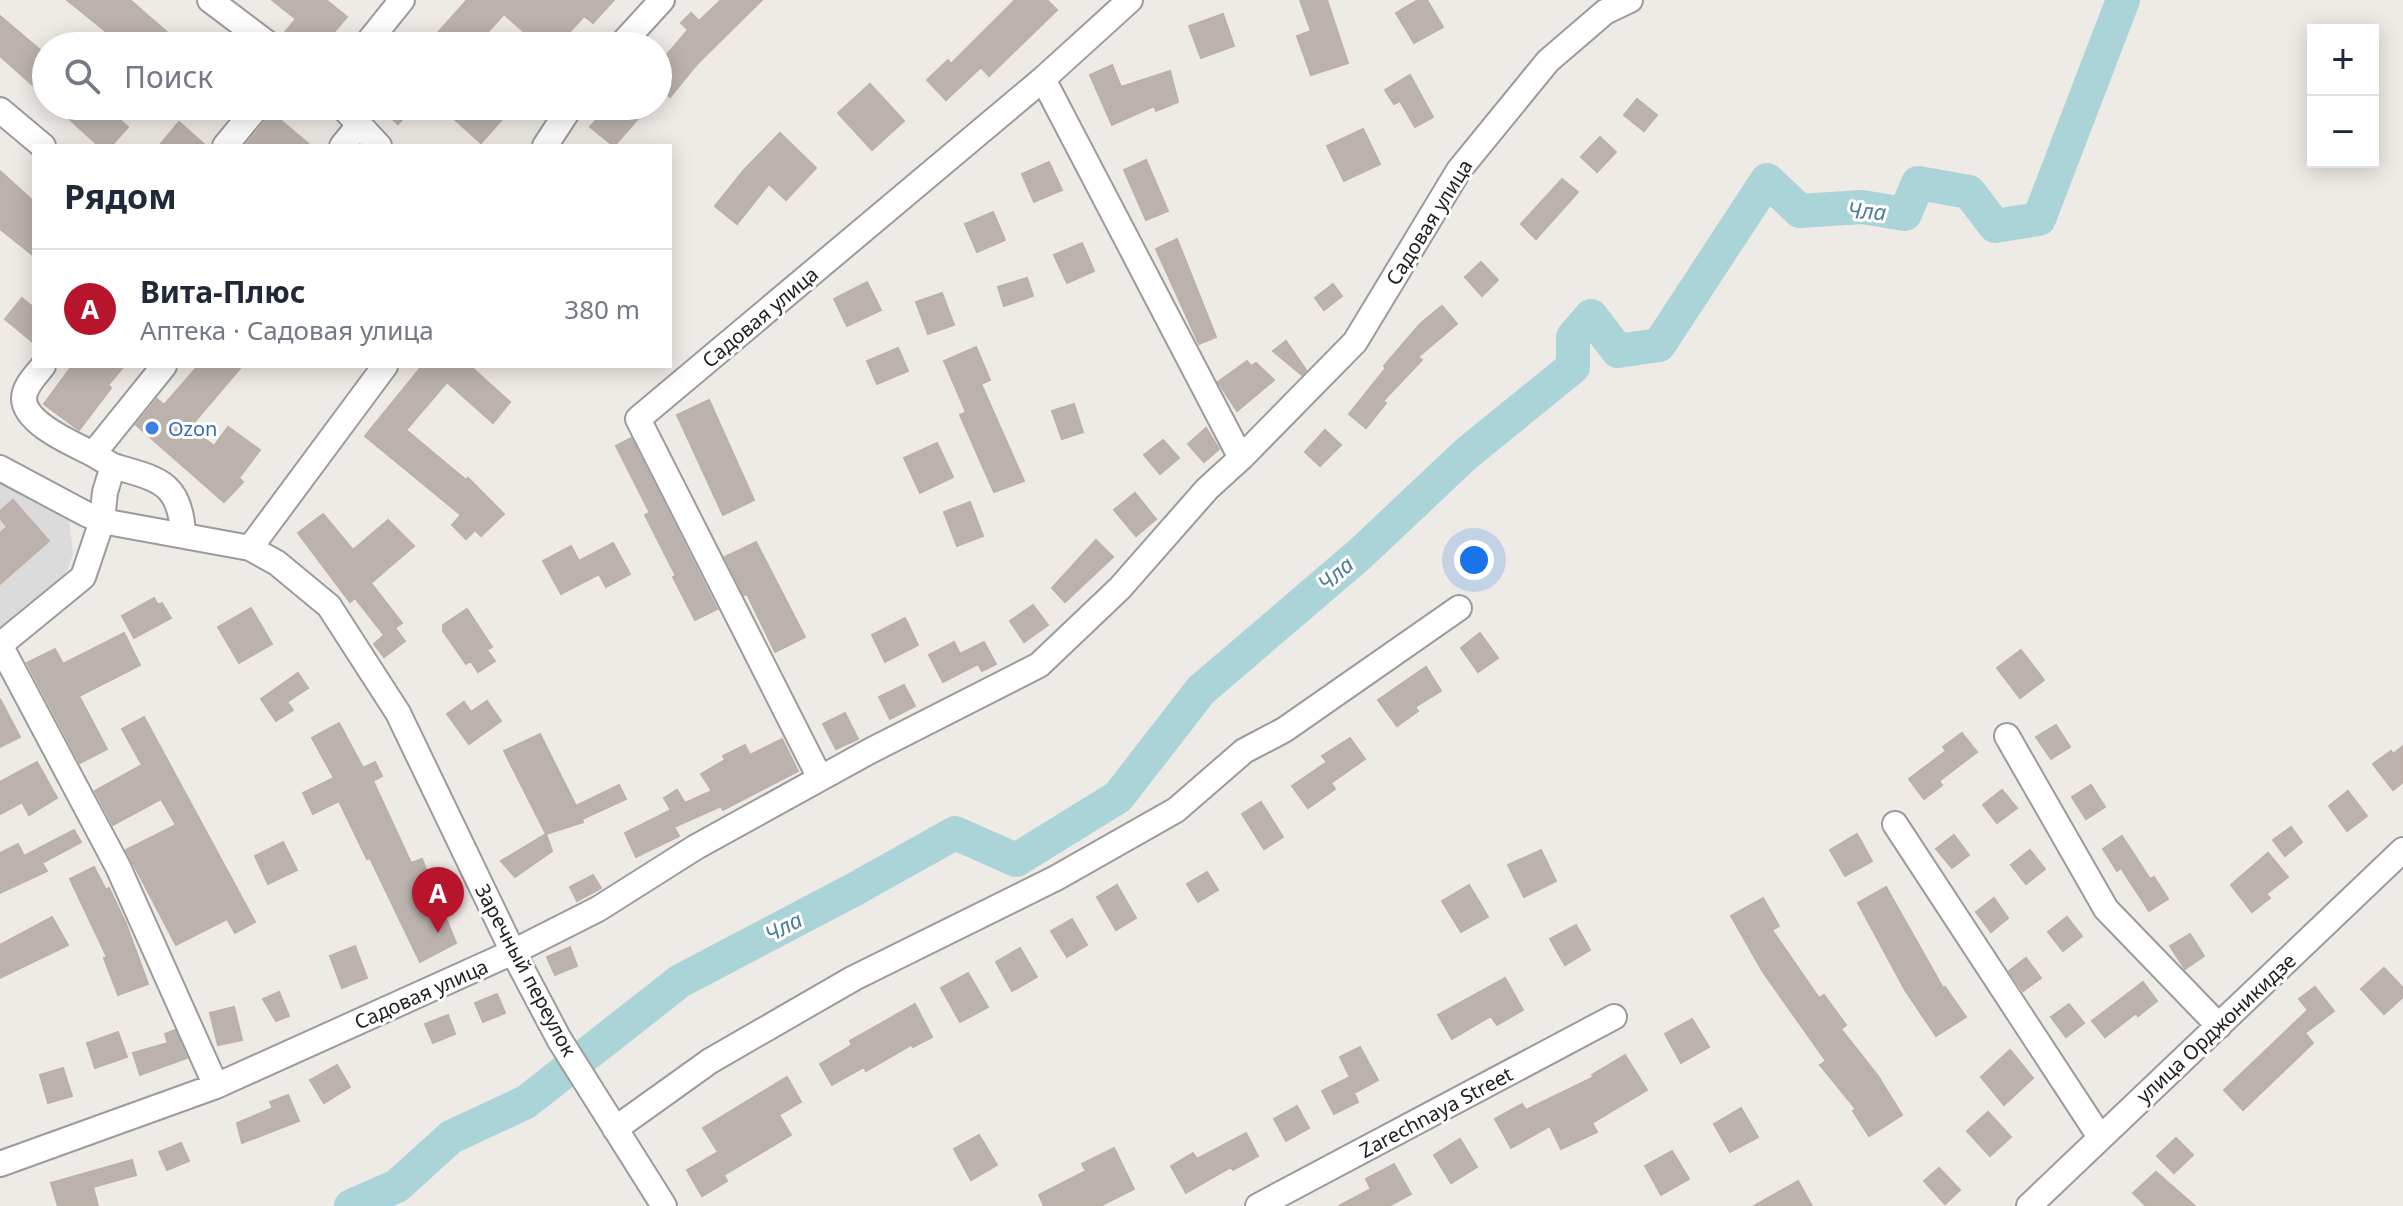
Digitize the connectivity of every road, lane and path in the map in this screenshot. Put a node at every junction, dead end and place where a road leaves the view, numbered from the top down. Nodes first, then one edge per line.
1 (210, 0) edge
2 (402, 0) edge
3 (662, 0) edge
4 (1130, 0) edge
5 (1630, 0) edge
6 (252, 32) edge
7 (376, 32) edge
8 (633, 32) edge
9 (1043, 79) junction
10 (0, 110) edge
11 (246, 120) edge
12 (356, 120) edge
13 (562, 120) edge
14 (360, 124) junction
15 (41, 144) edge
16 (227, 144) edge
17 (344, 144) edge
18 (377, 144) edge
19 (546, 144) edge
20 (41, 368) edge
21 (163, 368) edge
22 (384, 368) edge
23 (1241, 458) junction
24 (103, 460) junction
25 (0, 468) edge
26 (102, 521) junction
27 (183, 535) junction
28 (250, 548) junction
29 (1459, 608) dead end
30 (0, 645) edge
31 (2007, 736) dead end
32 (820, 778) junction
33 (1895, 824) dead end
34 (2403, 850) edge
35 (513, 952) junction
36 (1614, 1017) dead end
37 (2219, 1026) junction
38 (216, 1086) junction
39 (615, 1129) junction
40 (2100, 1137) junction
41 (0, 1164) edge
42 (664, 1206) edge
43 (1258, 1206) edge
44 (2029, 1206) edge

1 - 6 street
2 - 7 street
3 - 8 street
4 - 9 street, Садовая улица
5 - 23 street, Садовая улица
9 - 23 street
9 - 32 street, Садовая улица
10 - 15 street
11 - 16 street
12 - 14 street
13 - 19 street
14 - 17 street
14 - 18 street
20 - 24 street
21 - 24 street
22 - 28 street
23 - 32 street, Садовая улица
24 - 26 street
24 - 27 street
25 - 26 street
26 - 27 street
26 - 30 street
27 - 28 street
28 - 35 street, Заречный переулок
29 - 39 street
30 - 38 street
31 - 37 street
32 - 35 street, Садовая улица
33 - 40 street
34 - 37 street, улица Орджоникидзе
35 - 38 street, Садовая улица
35 - 39 street, Заречный переулок
36 - 43 street, Zarechnaya Street
37 - 40 street, улица Орджоникидзе
38 - 41 street, Садовая улица
39 - 42 street, Заречный переулок
40 - 44 street, улица Орджоникидзе

